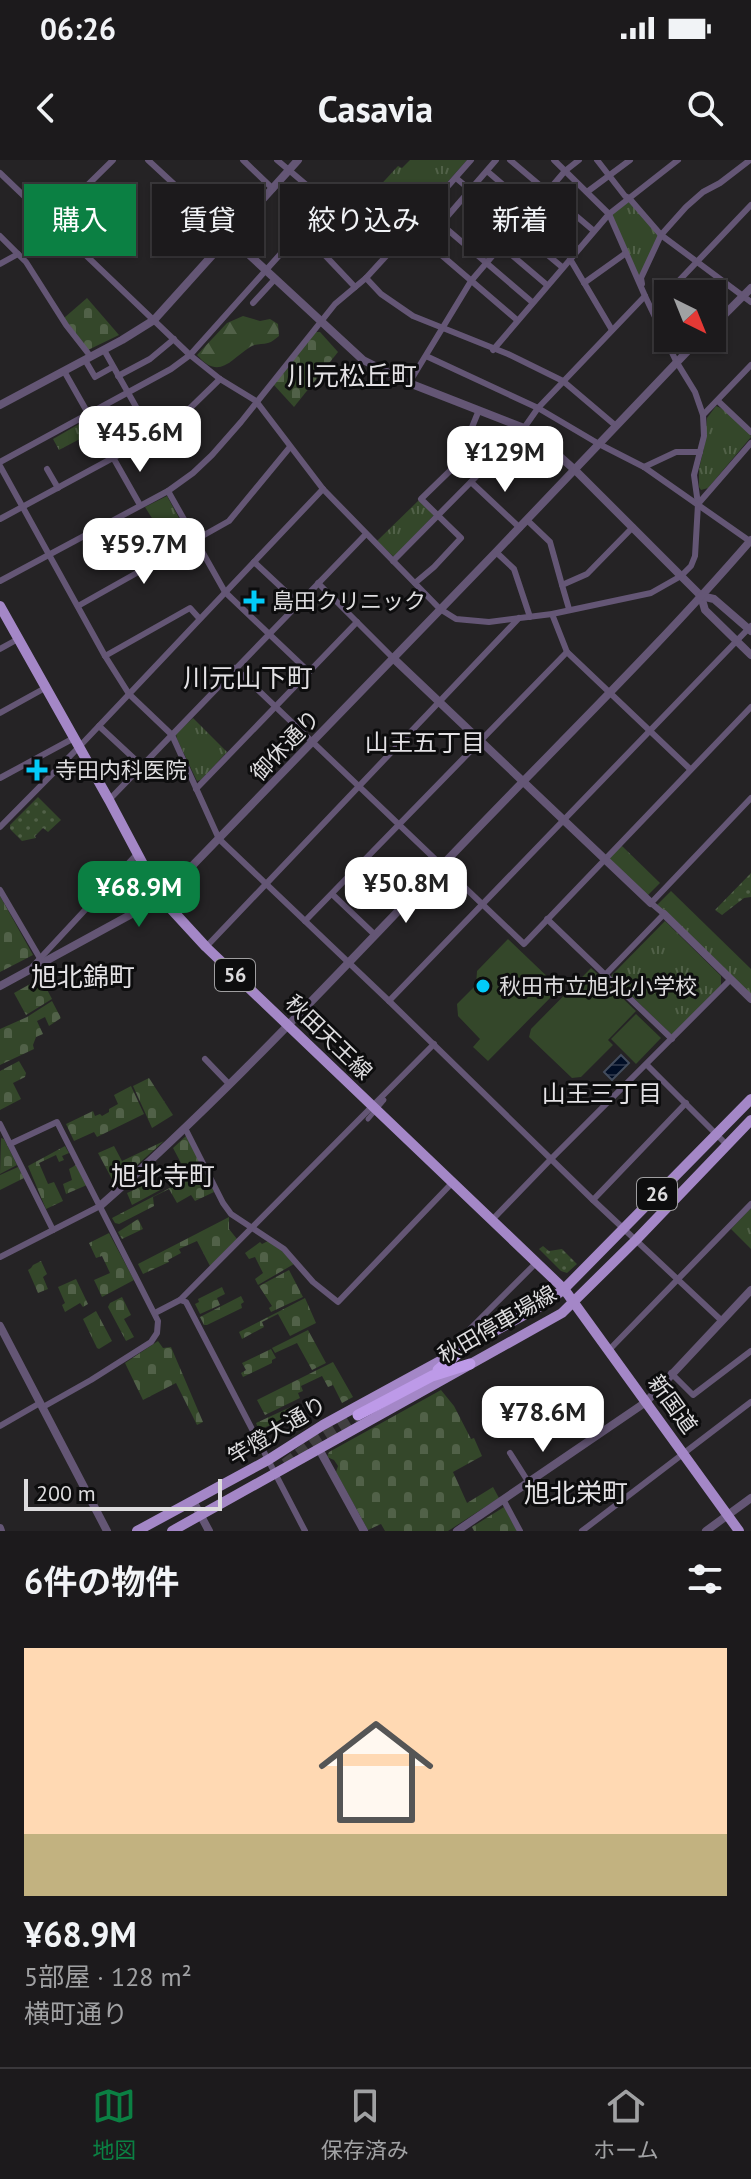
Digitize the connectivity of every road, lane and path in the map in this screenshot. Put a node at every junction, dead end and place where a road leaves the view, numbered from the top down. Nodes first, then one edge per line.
1 (113, 160) edge
2 (148, 160) edge
3 (243, 160) edge
4 (277, 160) edge
5 (298, 160) edge
6 (471, 160) edge
7 (496, 160) edge
8 (510, 160) edge
9 (554, 160) edge
10 (579, 160) edge
11 (597, 160) edge
12 (630, 160) edge
13 (674, 161) edge
14 (749, 161) edge
15 (289, 171) junction
16 (487, 171) junction
17 (565, 171) junction
18 (0, 173) edge
19 (609, 175) junction
20 (456, 178) junction
21 (89, 184) edge
22 (174, 184) edge
23 (305, 184) edge
24 (464, 184) edge
25 (476, 184) edge
26 (502, 184) edge
27 (538, 184) edge
28 (554, 184) edge
29 (448, 187) edge
30 (273, 189) junction
31 (587, 192) junction
32 (24, 197) edge
33 (464, 198) edge
34 (629, 198) junction
35 (264, 199) edge
36 (751, 205) edge
37 (609, 214) junction
38 (448, 216) edge
39 (576, 216) edge
40 (448, 230) edge
41 (594, 231) junction
42 (661, 235) junction
43 (0, 236) edge
44 (578, 249) joint
45 (280, 253) edge
46 (626, 253) junction
47 (18, 254) junction
48 (86, 256) edge
49 (213, 256) edge
50 (250, 256) edge
51 (326, 256) edge
52 (386, 256) edge
53 (443, 256) edge
54 (492, 256) edge
55 (513, 256) edge
56 (549, 256) edge
57 (570, 259) junction
58 (697, 261) junction
59 (486, 263) junction
60 (0, 264) edge
61 (562, 267) junction
62 (265, 270) junction
63 (366, 278) junction
64 (275, 279) junction
65 (471, 281) junction
66 (584, 283) junction
67 (547, 285) junction
68 (355, 287) junction
69 (751, 288) edge
70 (645, 296) junction
71 (747, 299) edge
72 (532, 302) junction
73 (253, 303) dead end
74 (652, 309) junction
75 (726, 316) edge
76 (154, 320) junction
77 (517, 320) junction
78 (320, 321) junction
79 (442, 329) junction
80 (612, 330) junction
81 (174, 339) junction
82 (104, 350) junction
83 (493, 350) junction
84 (685, 352) edge
85 (190, 355) junction
86 (426, 356) junction
87 (88, 358) junction
88 (676, 361) junction
89 (751, 365) edge
90 (113, 367) junction
91 (64, 371) junction
92 (118, 376) junction
93 (220, 379) junction
94 (563, 381) junction
95 (409, 383) junction
96 (127, 393) junction
97 (256, 401) junction
98 (718, 401) junction
99 (0, 405) edge
100 (538, 408) junction
101 (479, 410) junction
102 (89, 414) junction
103 (703, 415) junction
104 (616, 426) junction
105 (524, 428) junction
106 (751, 432) edge
107 (153, 437) junction
108 (751, 443) edge
109 (599, 444) junction
110 (290, 447) junction
111 (700, 452) junction
112 (114, 458) junction
113 (0, 464) edge
114 (644, 467) junction
115 (47, 469) dead end
116 (575, 470) junction
117 (471, 482) junction
118 (58, 488) junction
119 (323, 489) junction
120 (168, 491) junction
121 (698, 504) junction
122 (140, 505) junction
123 (23, 507) junction
124 (438, 515) junction
125 (0, 519) edge
126 (527, 520) junction
127 (633, 527) junction
128 (520, 528) junction
129 (366, 534) junction
130 (196, 540) junction
131 (751, 541) edge
132 (496, 552) junction
133 (49, 554) junction
134 (393, 561) junction
135 (254, 562) junction
136 (681, 576) junction
137 (0, 581) edge
138 (318, 583) junction
139 (415, 583) junction
140 (562, 585) junction
141 (225, 592) junction
142 (701, 596) junction
143 (298, 603) junction
144 (0, 606) edge
145 (78, 606) junction
146 (440, 609) junction
147 (569, 609) junction
148 (552, 614) junction
149 (530, 617) junction
150 (199, 618) junction
151 (519, 618) junction
152 (357, 622) junction
153 (750, 629) edge
154 (270, 632) junction
155 (18, 639) junction
156 (737, 640) junction
157 (0, 649) edge
158 (567, 652) junction
159 (751, 655) edge
160 (105, 656) junction
161 (393, 658) junction
162 (235, 668) junction
163 (309, 672) junction
164 (45, 688) junction
165 (609, 692) junction
166 (129, 694) junction
167 (440, 700) junction
168 (751, 707) edge
169 (275, 708) junction
170 (0, 713) edge
171 (99, 726) junction
172 (649, 730) junction
173 (172, 735) junction
174 (481, 739) junction
175 (77, 742) junction
176 (313, 743) junction
177 (142, 766) junction
178 (690, 769) junction
179 (0, 777) edge
180 (523, 780) junction
181 (358, 786) junction
182 (196, 789) junction
183 (751, 798) edge
184 (109, 800) junction
185 (564, 819) junction
186 (398, 825) junction
187 (0, 827) edge
188 (219, 839) junction
189 (137, 854) junction
190 (605, 858) junction
191 (441, 866) junction
192 (358, 867) junction
193 (266, 882) junction
194 (0, 890) edge
195 (332, 894) junction
196 (161, 898) junction
197 (651, 903) junction
198 (481, 904) junction
199 (400, 908) junction
200 (664, 914) junction
201 (547, 919) junction
202 (305, 921) junction
203 (375, 935) junction
204 (206, 947) junction
205 (41, 960) junction
206 (348, 963) junction
207 (605, 975) junction
208 (731, 979) junction
209 (0, 986) edge
210 (751, 999) edge
211 (389, 1001) junction
212 (287, 1025) junction
213 (672, 1039) junction
214 (434, 1044) junction
215 (205, 1059) dead end
216 (647, 1065) junction
217 (229, 1084) junction
218 (751, 1099) edge
219 (384, 1100) dead end
220 (686, 1103) junction
221 (372, 1105) junction
222 (368, 1119) dead end
223 (751, 1120) edge
224 (0, 1124) edge
225 (185, 1128) junction
226 (716, 1134) junction
227 (10, 1144) junction
228 (727, 1145) junction
229 (551, 1159) junction
230 (452, 1183) junction
231 (593, 1200) junction
232 (751, 1204) edge
233 (100, 1206) junction
234 (492, 1220) junction
235 (253, 1228) junction
236 (623, 1228) junction
237 (53, 1230) junction
238 (636, 1240) junction
239 (0, 1257) edge
240 (536, 1263) junction
241 (677, 1279) junction
242 (564, 1289) junction
243 (751, 1290) edge
244 (180, 1300) junction
245 (574, 1302) junction
246 (155, 1313) junction
247 (722, 1321) junction
248 (0, 1326) edge
249 (609, 1350) junction
250 (459, 1351) junction
251 (751, 1351) edge
252 (470, 1364) junction
253 (671, 1373) junction
254 (432, 1376) junction
255 (394, 1386) joint
256 (646, 1402) junction
257 (751, 1402) edge
258 (42, 1405) junction
259 (358, 1415) tunnel mouth
260 (0, 1426) edge
261 (343, 1434) joint
262 (319, 1449) junction
263 (510, 1453) dead end
264 (684, 1453) junction
265 (268, 1460) junction
266 (275, 1475) junction
267 (529, 1483) junction
268 (751, 1498) edge
269 (193, 1501) junction
270 (504, 1501) junction
271 (201, 1515) junction
272 (728, 1515) junction
273 (107, 1531) edge
274 (137, 1531) edge
275 (172, 1531) edge
276 (209, 1531) edge
277 (305, 1531) edge
278 (364, 1531) edge
279 (457, 1531) edge
280 (520, 1531) edge
281 (582, 1531) edge
282 (706, 1531) edge
283 (739, 1531) edge

1 - 21 street
2 - 22 street
3 - 30 street
4 - 15 street
5 - 15 street
6 - 20 street
7 - 16 street
8 - 27 street
9 - 17 street
10 - 17 street
11 - 19 street
12 - 19 street
13 - 34 street
14 - 42 street
15 - 23 street
15 - 30 street
16 - 25 street
16 - 26 street
17 - 28 street
17 - 31 street
18 - 32 street
19 - 31 street
19 - 34 street
20 - 24 street
20 - 29 street
30 - 35 street
31 - 37 street
33 - 38 street
34 - 37 street
34 - 42 street
36 - 58 street
37 - 41 street
37 - 46 street
39 - 41 street
40 - 59 street
41 - 44 street
42 - 58 street
42 - 70 street
43 - 47 street
44 - 57 street
45 - 62 street
46 - 66 street
46 - 70 street
47 - 60 street
47 - 87 street
48 - 76 street
49 - 76 street
50 - 62 street
51 - 68 street
52 - 63 street
53 - 65 street
54 - 59 street
55 - 67 street
56 - 61 street
57 - 61 street
57 - 66 street
58 - 71 street
58 - 74 street
59 - 65 street
59 - 72 street
61 - 67 street
62 - 64 street
62 - 85 street
63 - 68 street
63 - 79 street
64 - 73 street
64 - 78 street
65 - 77 street
65 - 79 street
66 - 80 street
67 - 72 street
68 - 78 street
69 - 71 street
70 - 74 street
70 - 80 street
71 - 75 street
72 - 77 street
74 - 88 street
76 - 81 street
76 - 82 street
77 - 83 street
78 - 95 street
78 - 97 street
79 - 83 street
79 - 86 street
80 - 94 street
81 - 85 street
81 - 92 street
82 - 87 street
82 - 90 street
83 - 94 street
84 - 88 street, 御休通り
85 - 93 street
85 - 96 street
86 - 95 street
86 - 100 street
87 - 90 street
87 - 91 street
88 - 103 street
88 - 104 street, 御休通り
89 - 98 street
90 - 92 street
91 - 99 street
91 - 102 street
92 - 96 street
93 - 97 street
93 - 107 street
94 - 100 street
94 - 104 street
95 - 101 street
96 - 102 street
96 - 107 street
97 - 110 street
97 - 120 street
98 - 103 street
98 - 106 street
100 - 105 street
100 - 109 street
101 - 105 street
101 - 124 street
102 - 112 street
102 - 113 street
103 - 111 street
104 - 109 street, 御休通り
105 - 116 street
105 - 117 street
107 - 112 street
108 - 121 street
109 - 114 street
109 - 116 street, 御休通り
110 - 119 street
110 - 130 street
111 - 114 street
111 - 121 street
112 - 118 street
112 - 122 street
113 - 123 street
114 - 121 street
115 - 118 street
116 - 126 street, 御休通り
116 - 127 street
117 - 124 street
117 - 128 street
118 - 123 street
119 - 129 street
119 - 135 street
120 - 122 street
120 - 130 street
121 - 131 street
121 - 136 street
122 - 133 street
123 - 125 street
123 - 133 street
124 - 134 street
124 - 139 street
126 - 128 street, 御休通り
126 - 140 street
127 - 136 street
127 - 140 street
128 - 132 street, 御休通り
129 - 134 street
129 - 138 street
130 - 141 street
130 - 145 street
131 - 142 street
132 - 146 street, 御休通り
132 - 149 street
133 - 137 street
133 - 145 street
134 - 139 street
135 - 141 street
135 - 143 street
136 - 142 street
136 - 147 street
138 - 143 street
138 - 152 street
139 - 146 street
140 - 147 street
141 - 150 street
141 - 154 street
142 - 153 street
142 - 156 street
142 - 165 street
143 - 154 street
144 - 155 main road, 秋田天王線 / 56
145 - 160 street
146 - 151 street
146 - 161 street, 御休通り
147 - 148 street
148 - 149 street
148 - 158 street
149 - 151 street
150 - 160 street
150 - 166 street
151 - 167 street
152 - 161 street
152 - 163 street
153 - 156 street
154 - 162 street
154 - 163 street
155 - 157 street
155 - 164 main road, 秋田天王線 / 56
156 - 159 street
156 - 172 street
158 - 165 street
158 - 174 street
160 - 166 street
161 - 167 street
161 - 176 street, 御休通り
162 - 169 street
162 - 173 street
163 - 169 street
164 - 170 street
164 - 175 main road, 秋田天王線 / 56
165 - 172 street
165 - 180 street
166 - 171 street
166 - 173 street
167 - 174 street
167 - 181 street
168 - 178 street
169 - 176 street
169 - 182 street
171 - 175 street
171 - 177 street
172 - 178 street
172 - 185 street
173 - 177 street
173 - 182 street
174 - 180 street
174 - 186 street
175 - 179 street
175 - 184 main road, 秋田天王線 / 56
175 - 187 street
176 - 181 street
176 - 188 street, 御休通り
177 - 184 street
178 - 190 street
180 - 185 street
180 - 191 street
181 - 186 street
181 - 193 street
182 - 188 street
183 - 197 street
184 - 189 main road, 秋田天王線 / 56
185 - 190 street
185 - 198 street
186 - 191 street
186 - 192 street
188 - 193 street
188 - 196 street, 御休通り
189 - 196 main road, 秋田天王線 / 56
189 - 205 street
190 - 197 street
190 - 201 street
191 - 198 street
191 - 199 street
192 - 195 street
192 - 199 street
193 - 202 street
193 - 204 street
194 - 205 street
195 - 202 street
195 - 203 street
196 - 204 main road, 秋田天王線 / 56
196 - 205 street, 御休通り
197 - 200 street
198 - 201 street
198 - 211 street
199 - 203 street
200 - 207 street
200 - 208 street
201 - 207 street
202 - 206 street
203 - 206 street
204 - 212 main road, 秋田天王線 / 56
205 - 209 street, 御休通り
206 - 211 street
206 - 212 street
207 - 213 street
208 - 210 street
208 - 213 street
211 - 214 street
212 - 217 street
212 - 221 main road, 秋田天王線 / 56
213 - 216 street
214 - 221 street
214 - 229 street
215 - 217 street
216 - 220 street
216 - 229 street
217 - 225 street
218 - 226 main road, 秋田停車場線 / 26
219 - 222 street
220 - 226 street
220 - 231 street
221 - 230 main road, 秋田天王線 / 56
221 - 235 street
223 - 228 main road, 秋田停車場線 / 26
224 - 227 street
225 - 233 street
225 - 235 street
226 - 228 street
226 - 236 main road, 秋田停車場線 / 26
227 - 233 street
227 - 237 street
228 - 238 main road, 秋田停車場線 / 26
229 - 231 street
229 - 234 street
230 - 234 main road, 秋田天王線 / 56
230 - 235 street
231 - 236 street
232 - 241 street
233 - 237 street
233 - 246 street
234 - 240 main road, 秋田天王線 / 56
235 - 244 street
236 - 238 street
236 - 242 main road, 秋田停車場線 / 26
237 - 239 street
238 - 241 street
238 - 245 main road, 秋田停車場線 / 26
240 - 242 main road, 秋田天王線 / 56
240 - 250 street
241 - 247 street
241 - 249 street
242 - 245 main road, 秋田天王線 / 56
242 - 250 main road, 26
243 - 247 street
244 - 246 street
244 - 265 street
245 - 249 main road, 新国道 / 56
245 - 252 main road, 秋田停車場線 / 26
246 - 258 street
247 - 253 street
248 - 258 street
249 - 256 main road, 新国道 / 56
250 - 254 highway
250 - 255 main road, 秋田停車場線 / 26
251 - 253 street
252 - 254 highway
252 - 261 main road, 秋田停車場線 / 26
253 - 256 street
254 - 259 highway
255 - 265 main road, 竿燈大通り / 26
256 - 264 main road, 新国道 / 56
256 - 267 street
257 - 264 street
258 - 260 street
258 - 273 street
261 - 262 main road, 竿燈大通り / 26
262 - 266 main road, 竿燈大通り / 26
262 - 278 street
263 - 267 street
264 - 272 main road, 新国道 / 56
264 - 281 street
265 - 266 street
265 - 269 main road, 竿燈大通り / 26
266 - 271 main road, 竿燈大通り / 26
266 - 277 street
267 - 270 street
268 - 272 street
269 - 271 street
269 - 274 main road, 竿燈大通り / 26
270 - 279 street
270 - 280 street
271 - 275 main road, 竿燈大通り / 26
271 - 276 street
272 - 282 street
272 - 283 main road, 新国道 / 56

